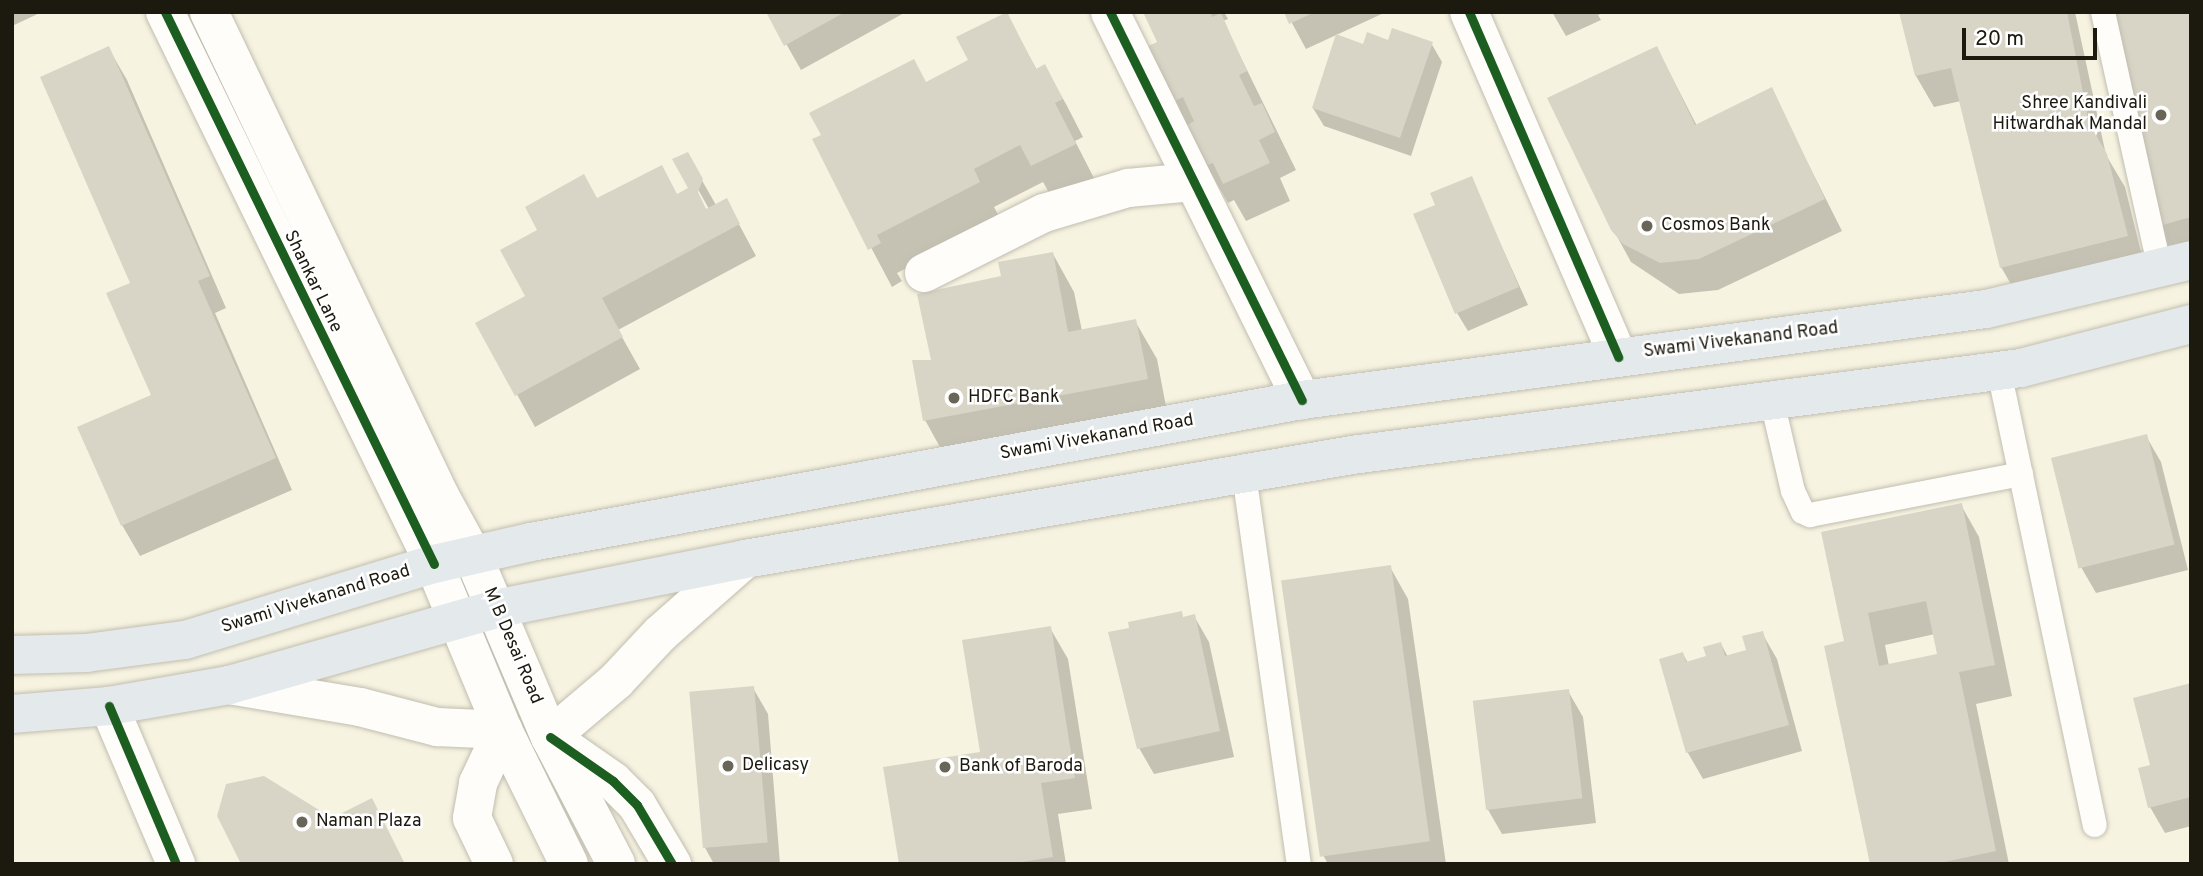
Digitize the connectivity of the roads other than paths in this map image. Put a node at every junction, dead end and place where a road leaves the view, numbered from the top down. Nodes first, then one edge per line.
1 (165, 12) edge
2 (209, 12) edge
3 (1110, 12) edge
4 (1469, 12) edge
5 (2102, 12) edge
6 (1193, 182) junction
7 (2176, 264) edge
8 (924, 273) dead end
9 (2191, 324) edge
10 (1618, 357) junction
11 (1999, 371) junction
12 (1302, 400) junction
13 (1772, 401) junction
14 (1244, 474) junction
15 (2021, 474) junction
16 (473, 556) junction
17 (745, 559) junction
18 (433, 564) junction
19 (495, 609) junction
20 (459, 620) junction
21 (12, 655) edge
22 (229, 685) junction
23 (108, 706) junction
24 (12, 714) edge
25 (503, 730) junction
26 (550, 737) junction
27 (2095, 825) dead end
28 (563, 852) edge
29 (176, 864) edge
30 (494, 864) edge
31 (615, 864) edge
32 (672, 864) edge
33 (1299, 864) edge

1 - 18 street, Shankar Lane
2 - 16 street, Shankar Lane
3 - 6 street
4 - 10 street
5 - 7 lane
6 - 8 street
6 - 12 street
7 - 10 main road, Swami Vivekanand Road
9 - 11 main road
10 - 12 main road, Swami Vivekanand Road
11 - 13 main road
11 - 15 lane
12 - 16 main road, Swami Vivekanand Road
13 - 14 main road
13 - 15 lane
14 - 17 main road
14 - 33 lane
15 - 27 lane
16 - 18 main road, Swami Vivekanand Road
16 - 19 street, M B Desai Road
17 - 19 main road
17 - 26 street
18 - 20 street
18 - 21 main road, Swami Vivekanand Road
19 - 20 main road
19 - 26 street, M B Desai Road
20 - 22 main road
20 - 25 street
22 - 23 main road
22 - 25 street
23 - 24 main road
23 - 29 street
25 - 28 street
25 - 30 street
26 - 31 street, M B Desai Road
26 - 32 street

